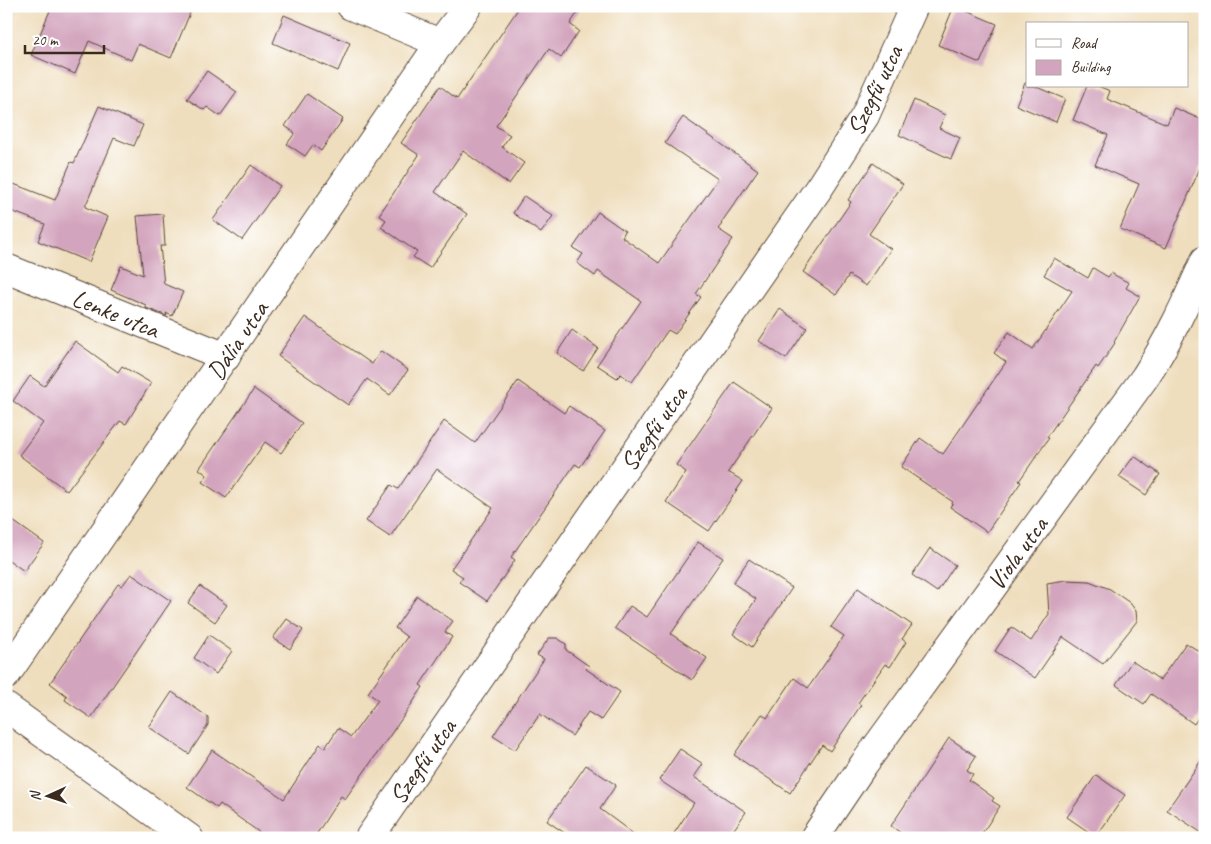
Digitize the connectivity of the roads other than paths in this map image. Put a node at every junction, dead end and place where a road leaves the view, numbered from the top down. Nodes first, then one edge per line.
1 (350, 6) edge
2 (468, 6) edge
3 (914, 6) edge
4 (440, 43) junction
5 (1205, 260) edge
6 (6, 268) edge
7 (226, 357) junction
8 (6, 675) edge
9 (6, 707) edge
10 (189, 838) edge
11 (369, 838) edge
12 (814, 838) edge

1 - 4 street
2 - 4 street, Dália utca
3 - 11 street, Szegfű utca
4 - 7 street, Dália utca
5 - 12 street, Viola utca
6 - 7 street, Lenke utca
7 - 8 street, Dália utca
9 - 10 street

